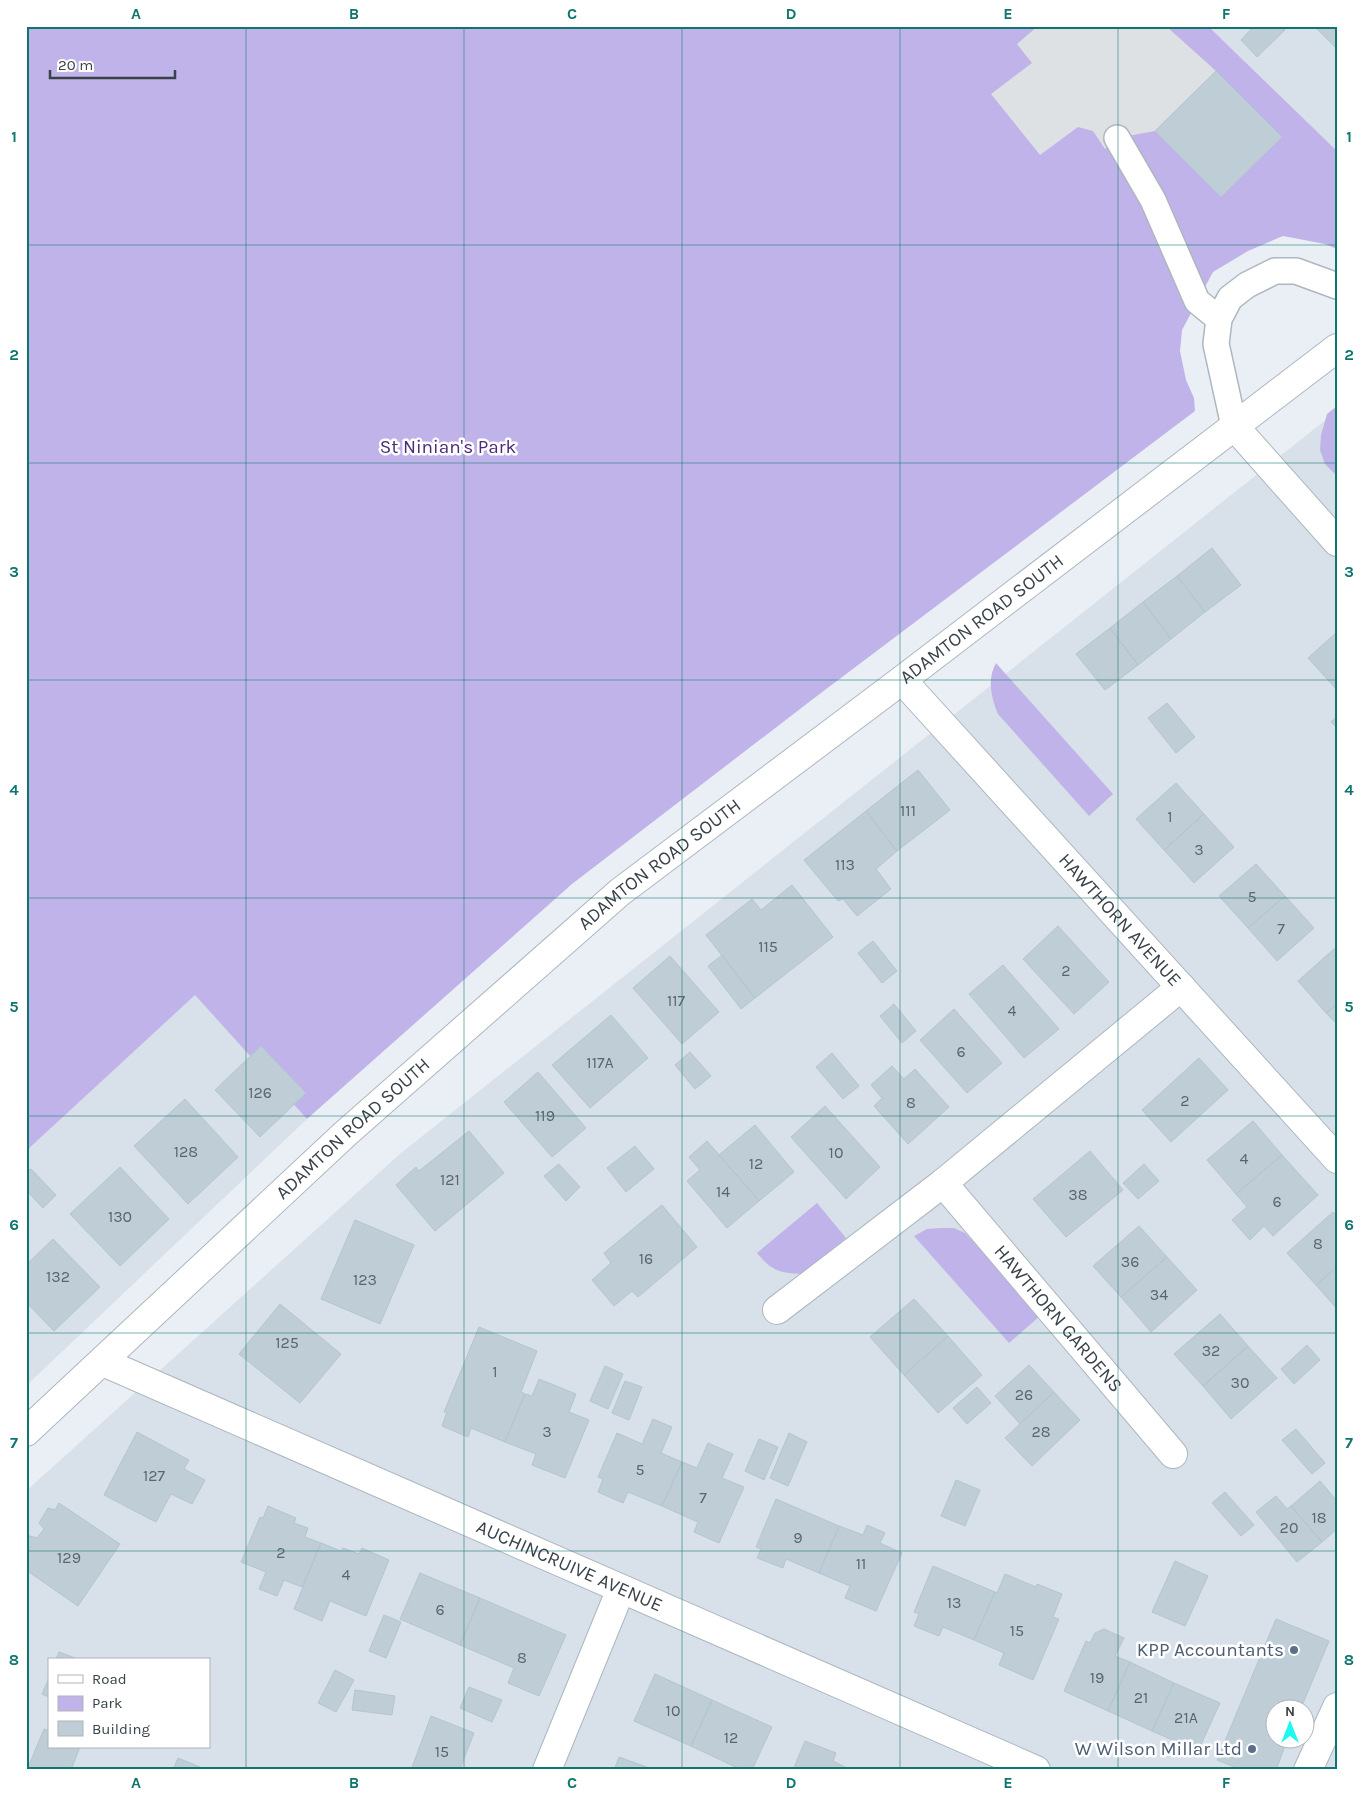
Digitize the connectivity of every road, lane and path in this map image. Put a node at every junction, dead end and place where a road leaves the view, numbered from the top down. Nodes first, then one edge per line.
1 (1117, 138) dead end
2 (1337, 286) edge
3 (1219, 319) junction
4 (1337, 348) edge
5 (1234, 426) junction
6 (1337, 542) edge
7 (902, 680) junction
8 (1181, 988) junction
9 (1337, 1159) edge
10 (943, 1183) junction
11 (777, 1310) dead end
12 (103, 1362) junction
13 (26, 1432) edge
14 (1173, 1454) dead end
15 (620, 1589) junction
16 (1337, 1707) edge
17 (547, 1770) edge
18 (1036, 1770) edge
19 (1308, 1770) edge

1 - 3 lane
2 - 3 lane
3 - 5 lane
4 - 5 street, ADAMTON ROAD SOUTH
5 - 6 street
5 - 7 street, ADAMTON ROAD SOUTH
7 - 8 street, HAWTHORN AVENUE
7 - 12 street, ADAMTON ROAD SOUTH
8 - 9 street, HAWTHORN AVENUE
8 - 10 street
10 - 11 street
10 - 14 street, HAWTHORN GARDENS
12 - 13 street, ADAMTON ROAD SOUTH
12 - 15 street, AUCHINCRUIVE AVENUE
15 - 17 street
15 - 18 street, AUCHINCRUIVE AVENUE
16 - 19 street

